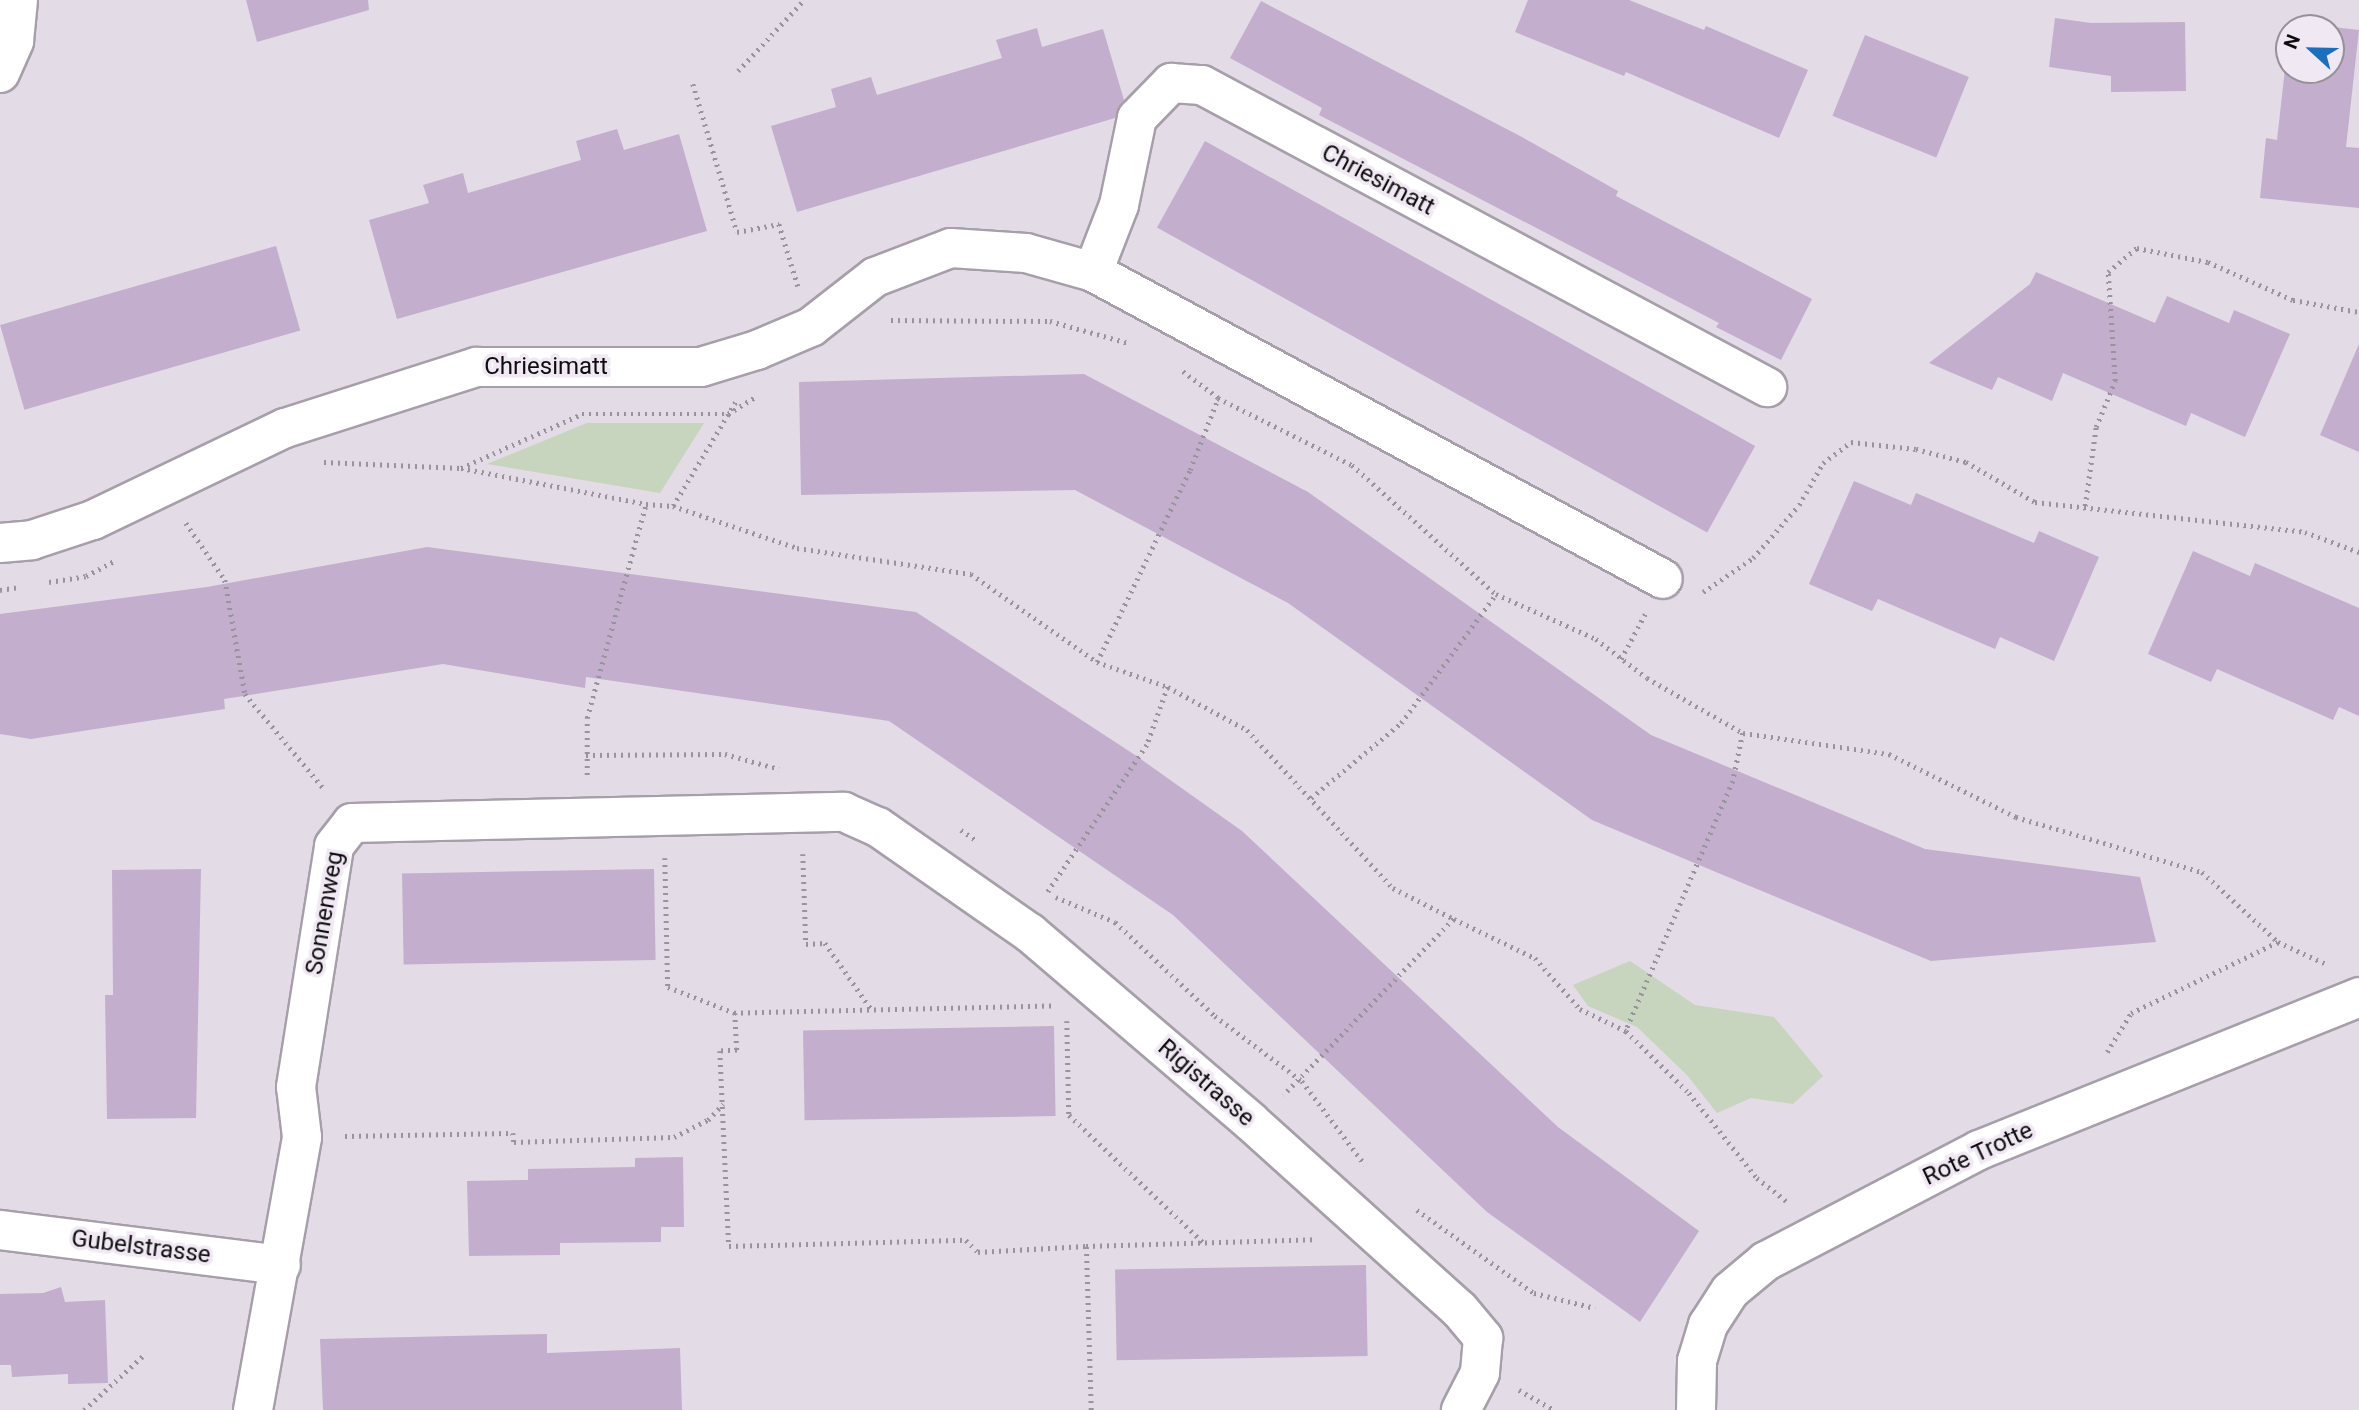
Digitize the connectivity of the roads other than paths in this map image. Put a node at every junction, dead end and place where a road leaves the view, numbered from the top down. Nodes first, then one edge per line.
1 (18, 0) edge
2 (0, 74) edge
3 (1093, 272) junction
4 (1767, 387) dead end
5 (0, 543) edge
6 (1663, 579) road end
7 (844, 812) joint
8 (2350, 984) edge
9 (0, 1230) edge
10 (281, 1265) junction
11 (253, 1410) edge
12 (1461, 1410) edge
13 (1696, 1410) edge

1 - 2 street
3 - 4 street, Chriesimatt
3 - 5 street, Chriesimatt
3 - 6 street, Chriesimatt
7 - 10 street, Sonnenweg
7 - 12 street, Rigistrasse
8 - 13 street, Rote Trotte
9 - 10 street, Gubelstrasse
10 - 11 street, Sonnenweg

